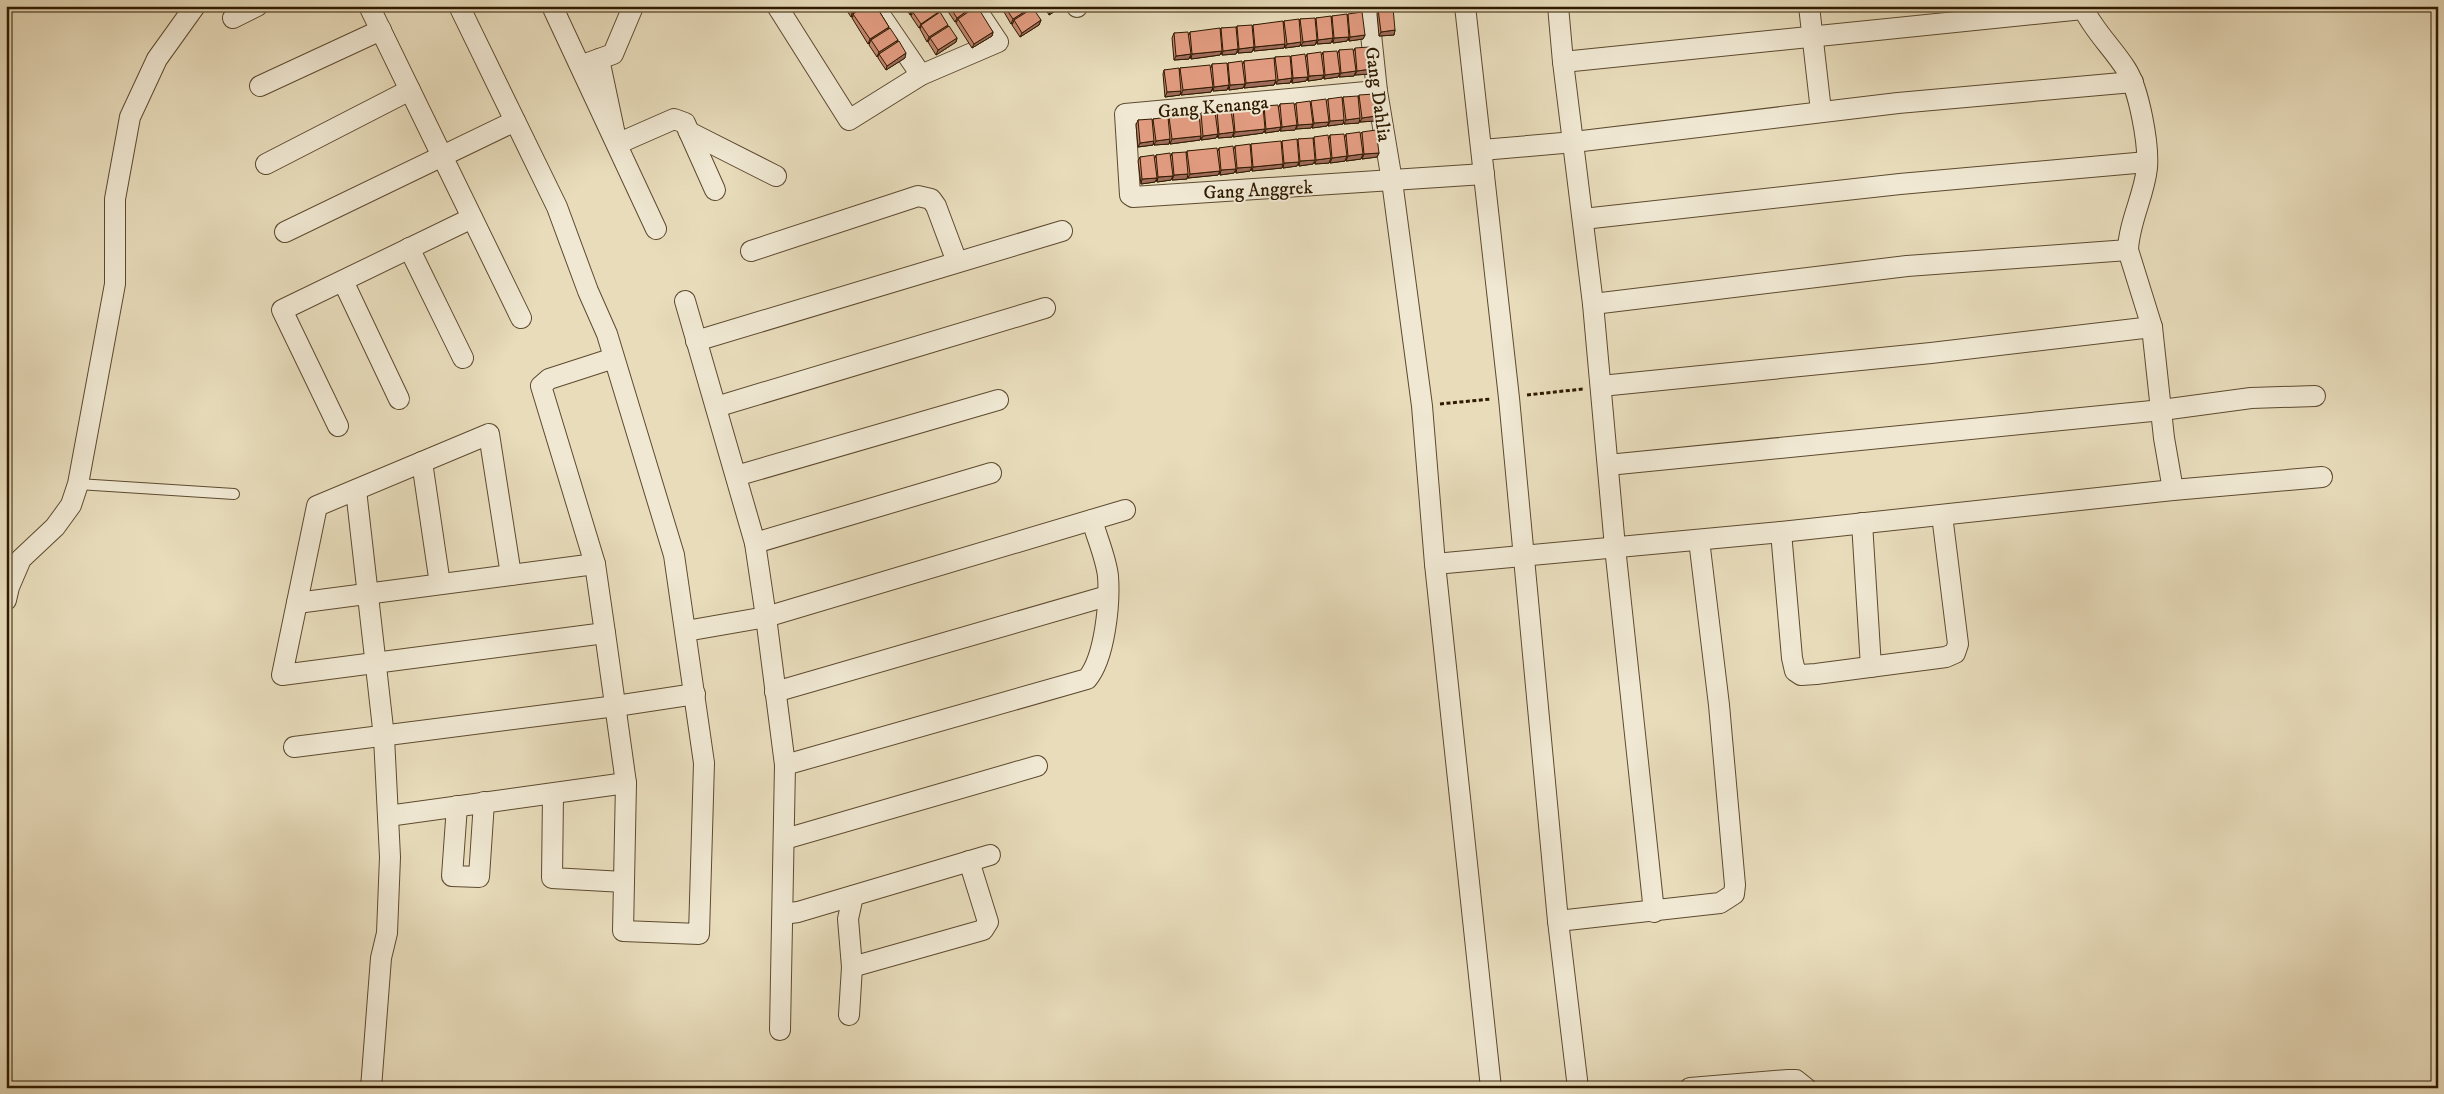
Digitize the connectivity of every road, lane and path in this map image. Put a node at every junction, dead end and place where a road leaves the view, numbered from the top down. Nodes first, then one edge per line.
1 (195, 6) edge
2 (257, 6) edge
3 (369, 6) edge
4 (459, 6) edge
5 (552, 6) edge
6 (631, 6) edge
7 (777, 6) edge
8 (874, 6) edge
9 (974, 6) edge
10 (1465, 6) edge
11 (1558, 6) edge
12 (1809, 6) edge
13 (2082, 7) edge
14 (1362, 13) edge
15 (233, 18) dead end
16 (381, 30) junction
17 (1812, 35) junction
18 (599, 59) junction
19 (1563, 62) junction
20 (580, 66) junction
21 (921, 75) junction
22 (2133, 82) junction
23 (260, 86) dead end
24 (410, 90) junction
25 (1377, 91) junction
26 (1821, 111) junction
27 (515, 121) junction
28 (689, 132) junction
29 (1574, 142) junction
30 (617, 144) junction
31 (1482, 150) junction
32 (442, 156) junction
33 (2147, 162) junction
34 (266, 164) dead end
35 (1484, 174) junction
36 (776, 176) dead end
37 (1392, 181) junction
38 (715, 190) dead end
39 (1129, 190) joint
40 (472, 218) junction
41 (1584, 219) junction
42 (656, 229) dead end
43 (1062, 231) dead end
44 (285, 232) dead end
45 (410, 248) junction
46 (2128, 250) junction
47 (751, 251) dead end
48 (957, 262) junction
49 (343, 281) junction
50 (684, 301) dead end
51 (1593, 304) junction
52 (1045, 308) dead end
53 (521, 318) dead end
54 (2152, 327) junction
55 (696, 341) junction
56 (463, 358) dead end
57 (614, 358) junction
58 (1601, 386) junction
59 (2315, 396) dead end
60 (399, 399) dead end
61 (998, 400) dead end
62 (716, 407) junction
63 (2162, 410) junction
64 (338, 426) dead end
65 (422, 462) junction
66 (1608, 465) junction
67 (991, 473) dead end
68 (736, 476) junction
69 (2322, 477) dead end
70 (78, 484) junction
71 (356, 490) junction
72 (2173, 490) junction
73 (234, 494) dead end
74 (1125, 510) dead end
75 (1942, 515) junction
76 (1092, 520) junction
77 (1862, 523) junction
78 (1781, 532) junction
79 (1699, 540) junction
80 (755, 543) junction
81 (1615, 547) junction
82 (1524, 556) junction
83 (595, 564) junction
84 (1435, 564) junction
85 (511, 575) junction
86 (440, 584) junction
87 (368, 594) junction
88 (1107, 596) junction
89 (6, 600) edge
90 (297, 603) junction
91 (766, 617) junction
92 (686, 631) junction
93 (606, 633) junction
94 (376, 663) junction
95 (1872, 667) junction
96 (775, 692) junction
97 (694, 694) junction
98 (616, 706) junction
99 (384, 737) junction
100 (294, 748) dead end
101 (785, 765) junction
102 (1038, 766) dead end
103 (626, 783) junction
104 (552, 794) junction
105 (484, 802) junction
106 (457, 806) junction
107 (388, 816) junction
108 (785, 839) junction
109 (990, 855) dead end
110 (969, 861) junction
111 (624, 882) junction
112 (853, 896) junction
113 (1654, 912) junction
114 (790, 913) junction
115 (848, 919) junction
116 (1558, 921) junction
117 (852, 967) junction
118 (849, 1015) dead end
119 (780, 1030) dead end
120 (371, 1088) edge
121 (1491, 1088) edge
122 (1578, 1088) edge
123 (1690, 1088) edge
124 (1806, 1088) edge

1 - 70 street
2 - 15 street
3 - 16 street
4 - 27 street
5 - 20 street
6 - 18 street
7 - 21 street
8 - 21 street
9 - 21 street
10 - 31 street
11 - 19 street
12 - 17 street
13 - 17 street
13 - 22 street
14 - 25 street, Gang Dahlia
16 - 23 street
16 - 24 street
17 - 19 street
17 - 26 street
18 - 20 street
18 - 30 street
19 - 29 street
20 - 30 street
22 - 26 street
22 - 33 street
24 - 32 street
24 - 34 street
25 - 37 street, Gang Dahlia
25 - 39 street, Gang Kenanga
26 - 29 street
27 - 32 street
27 - 57 street
28 - 30 street
28 - 36 street
28 - 38 street
29 - 31 street
29 - 41 street
30 - 42 street
31 - 35 street
32 - 40 street
32 - 44 street
33 - 41 street
33 - 46 street
35 - 37 street
35 - 82 street
37 - 39 street, Gang Anggrek
37 - 84 street, Gang Dahlia
40 - 45 street
40 - 53 street
41 - 51 street
43 - 48 street
45 - 49 street
45 - 56 street
46 - 51 street
46 - 54 street
47 - 48 street
48 - 55 street
49 - 60 street
49 - 64 street
50 - 55 street
51 - 58 street
52 - 62 street
54 - 58 street
54 - 63 street
55 - 62 street
57 - 83 street
57 - 92 street
58 - 66 street
59 - 63 street
61 - 68 street
62 - 68 street
63 - 66 street
63 - 72 street
65 - 71 street
65 - 85 street
65 - 86 street
66 - 81 street
67 - 80 street
68 - 80 street
69 - 72 street
70 - 73 lane
70 - 89 street
71 - 87 street
71 - 90 street
72 - 75 street
74 - 76 street
75 - 77 street
75 - 95 street
76 - 88 street
76 - 91 street
77 - 78 street
77 - 95 street
78 - 79 street
78 - 95 street
79 - 81 street
79 - 113 street
80 - 91 street
81 - 82 street
81 - 113 street
82 - 84 street
82 - 116 street
83 - 85 street
83 - 93 street
84 - 121 street, Gang Dahlia
85 - 86 street
86 - 87 street
87 - 90 street
87 - 94 street
88 - 96 street
88 - 101 street
90 - 94 street
91 - 92 street
91 - 96 street
92 - 97 street
93 - 94 street
93 - 98 street
94 - 99 street
96 - 101 street
97 - 98 street
97 - 111 street
98 - 99 street
98 - 103 street
99 - 100 street
99 - 107 street
101 - 108 street
102 - 108 street
103 - 104 street
103 - 111 street
104 - 105 street
104 - 111 street
105 - 106 street
105 - 106 street
106 - 107 street
107 - 120 street
108 - 114 street
109 - 110 street
110 - 112 street
110 - 117 street
112 - 114 street
112 - 115 street
113 - 116 street
114 - 115 street
114 - 119 street
115 - 117 street
116 - 122 street
117 - 118 street
123 - 124 street

